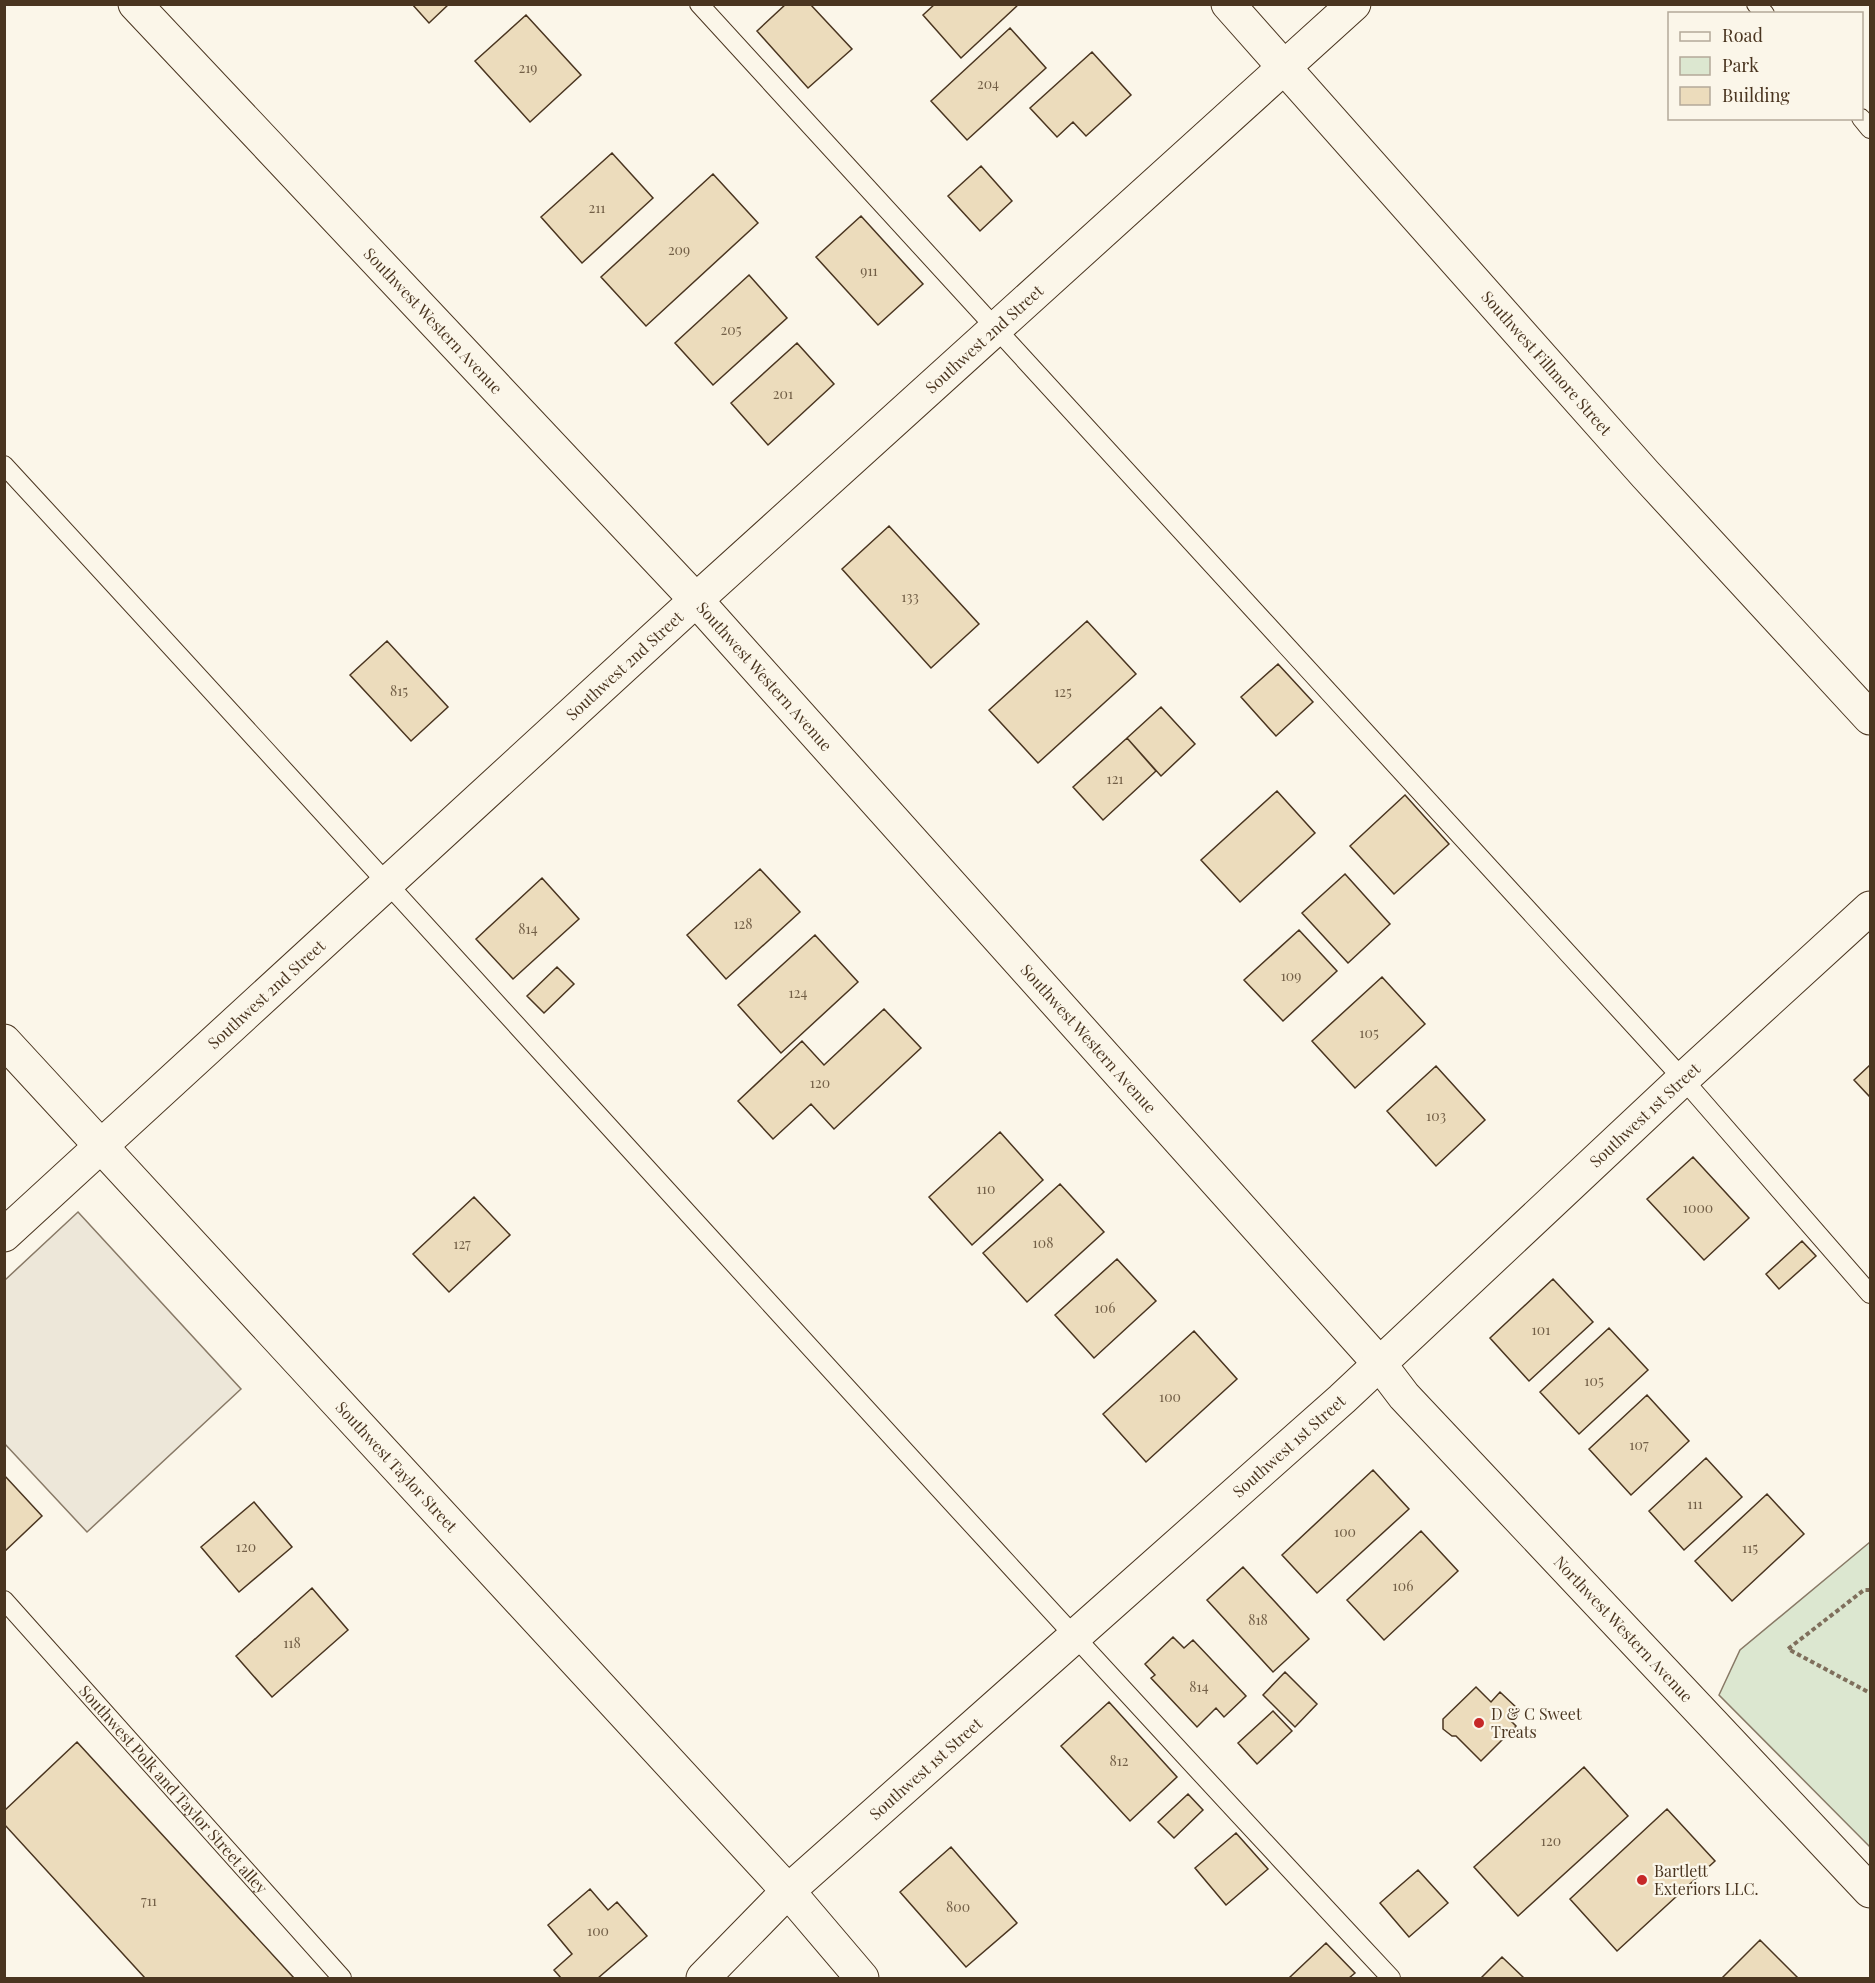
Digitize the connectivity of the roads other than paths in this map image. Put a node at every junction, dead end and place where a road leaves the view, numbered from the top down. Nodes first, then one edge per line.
1 (135, 4) edge
2 (699, 4) edge
3 (1228, 4) edge
4 (1354, 4) edge
5 (1287, 68) junction
6 (996, 330) junction
7 (4, 465) edge
8 (696, 600) junction
9 (1870, 718) edge
10 (390, 884) junction
11 (1870, 908) edge
12 (4, 1041) edge
13 (1683, 1079) junction
14 (100, 1146) junction
15 (4, 1234) edge
16 (1870, 1294) edge
17 (1379, 1363) junction
18 (4, 1600) edge
19 (1074, 1637) junction
20 (788, 1890) junction
21 (1870, 1891) edge
22 (342, 1978) edge
23 (703, 1978) edge
24 (862, 1978) edge
25 (1391, 1978) edge

1 - 8 street, Southwest Western Avenue
2 - 6 lane
3 - 5 street, Southwest Fillmore Street
4 - 5 street, Southwest 2nd Street
5 - 6 street, Southwest 2nd Street
5 - 9 street, Southwest Fillmore Street
6 - 8 street, Southwest 2nd Street
6 - 13 lane
7 - 10 lane
8 - 10 street, Southwest 2nd Street
8 - 17 street, Southwest Western Avenue
10 - 14 street, Southwest 2nd Street
10 - 19 lane
11 - 13 street, Southwest 1st Street
12 - 14 street, Southwest Taylor Street
13 - 16 lane
13 - 17 street, Southwest 1st Street
14 - 15 street, Southwest 2nd Street
14 - 20 street, Southwest Taylor Street
17 - 19 street, Southwest 1st Street
17 - 21 street, Northwest Western Avenue
18 - 22 lane, Southwest Polk and Taylor Street alley
19 - 20 street, Southwest 1st Street
19 - 25 lane
20 - 23 street, Southwest 1st Street
20 - 24 street, Southwest Taylor Street

